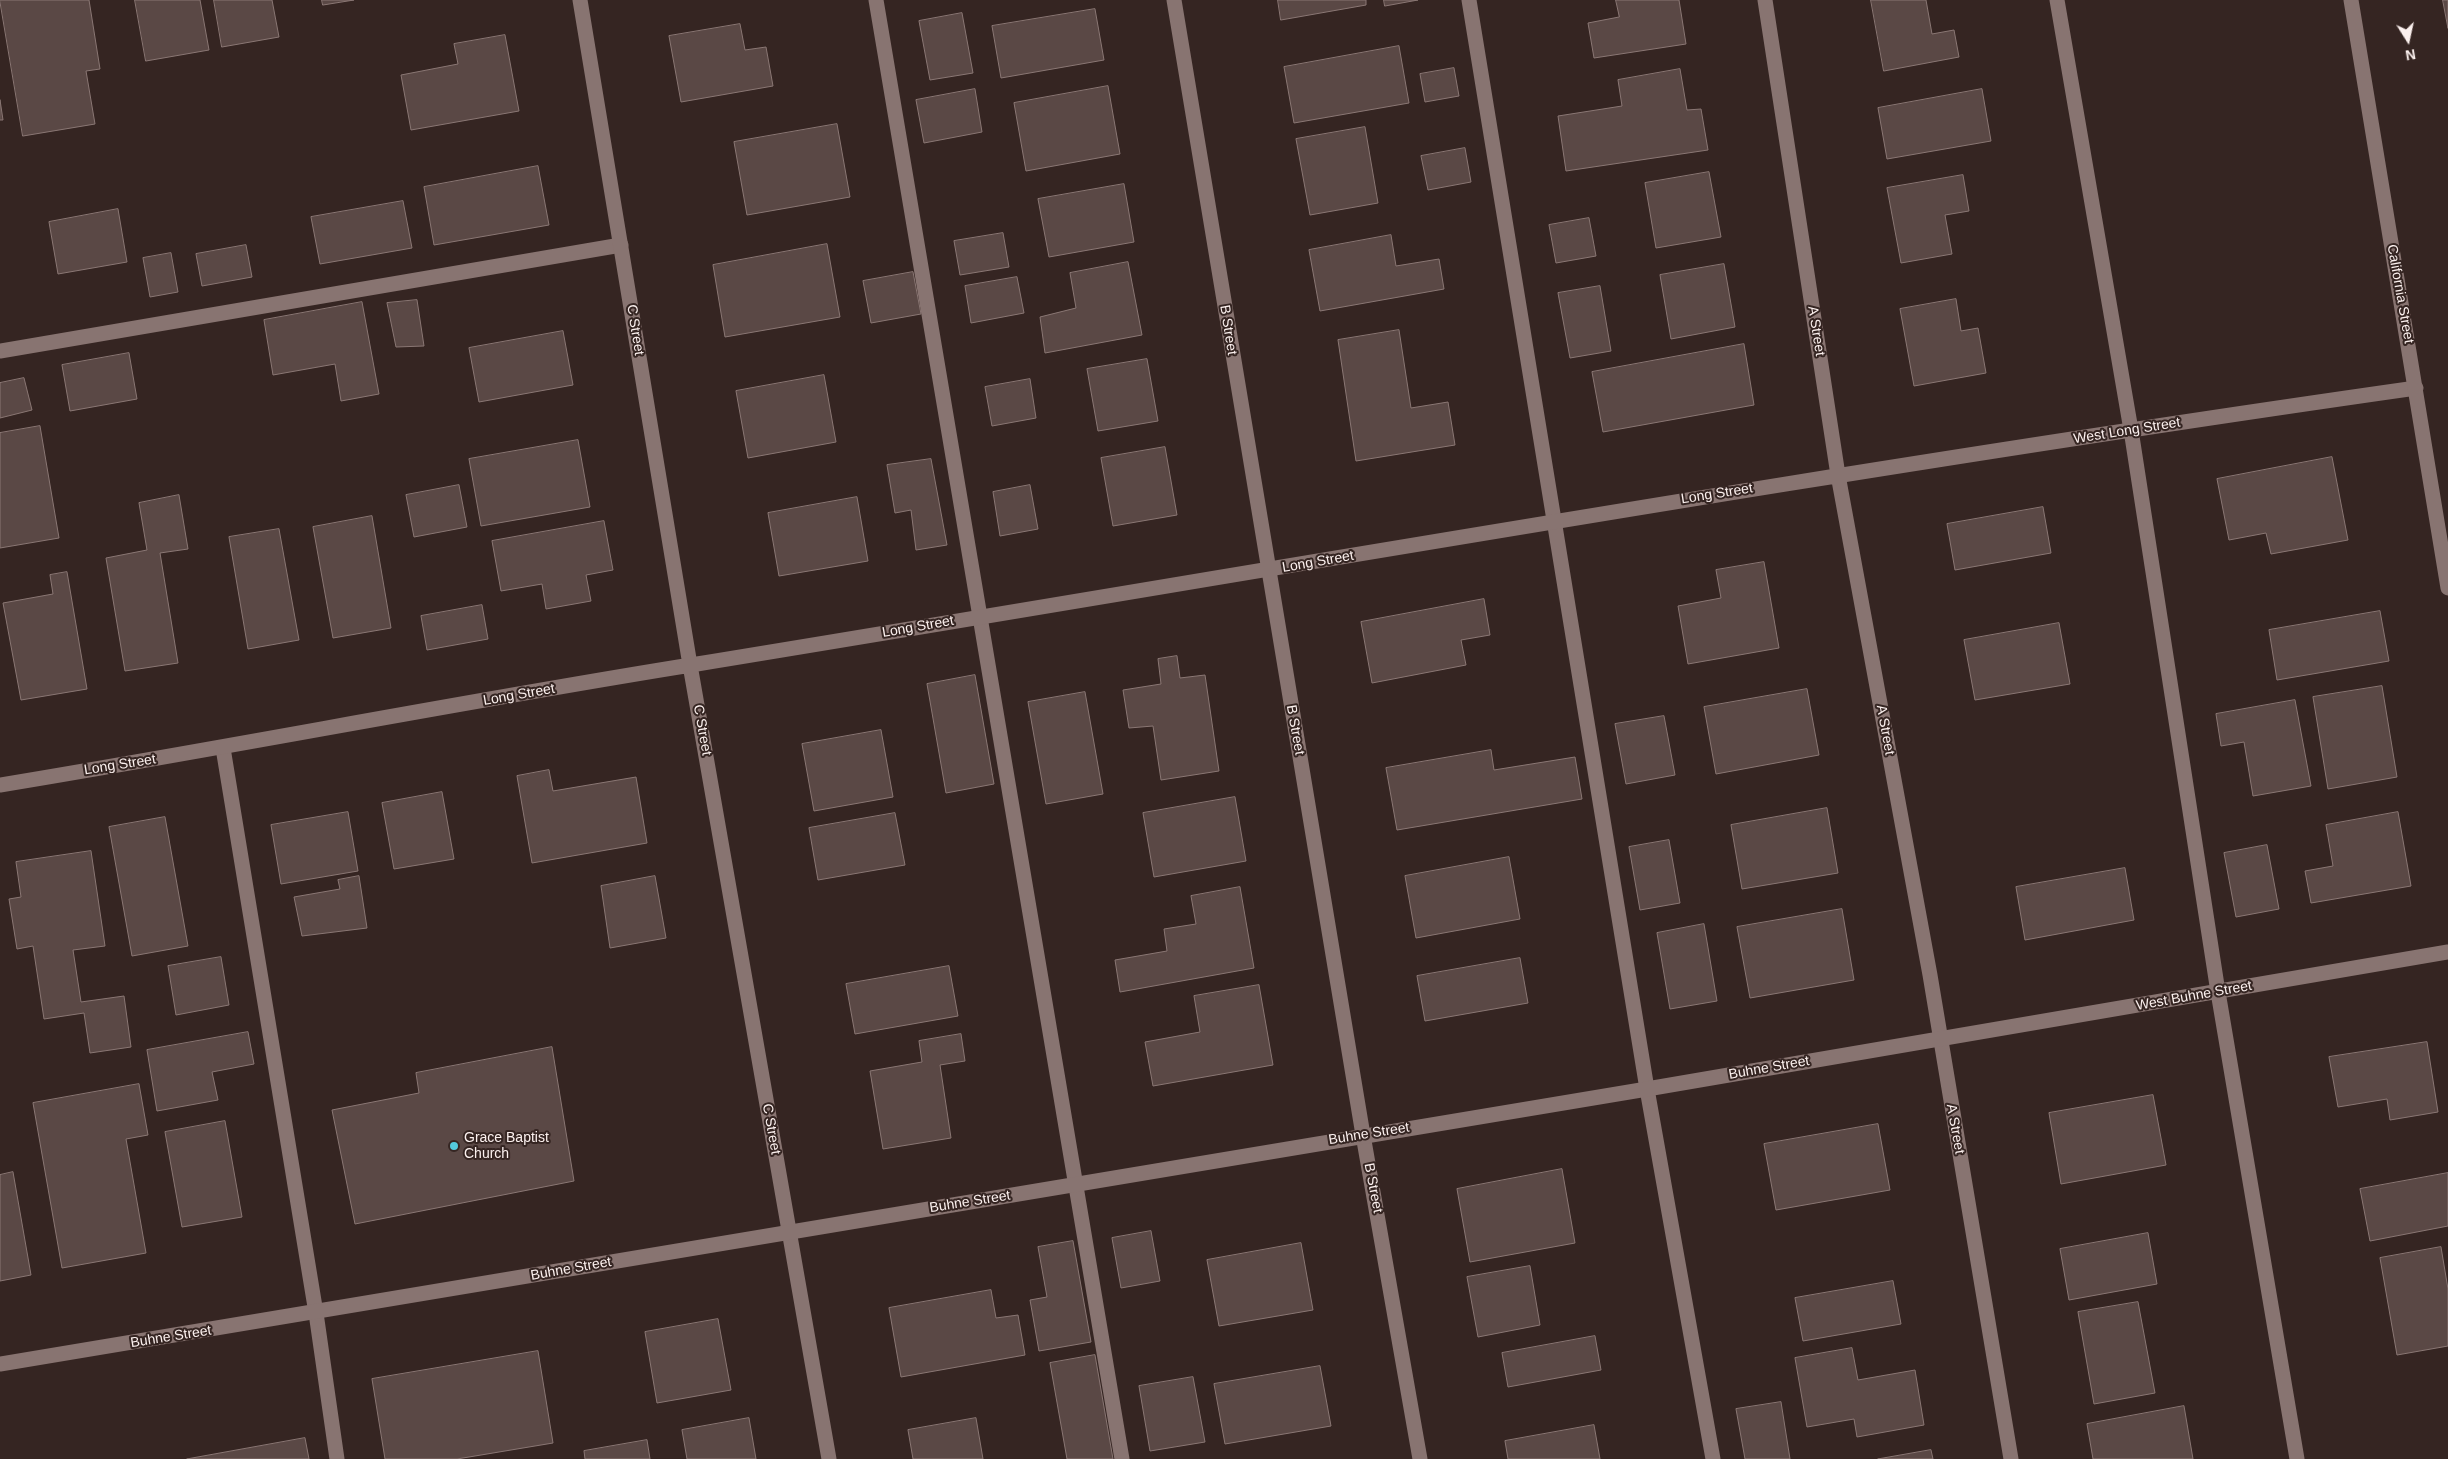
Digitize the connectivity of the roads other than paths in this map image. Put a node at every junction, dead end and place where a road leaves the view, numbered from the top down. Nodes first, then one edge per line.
1 (580, 0) edge
2 (876, 0) edge
3 (1174, 0) edge
4 (1469, 0) edge
5 (1765, 0) edge
6 (2057, 0) edge
7 (2351, 0) edge
8 (621, 245) junction
9 (0, 351) edge
10 (2416, 388) junction
11 (2131, 430) junction
12 (1838, 475) junction
13 (1555, 520) junction
14 (1268, 571) junction
15 (2448, 588) edge
16 (979, 617) junction
17 (690, 665) junction
18 (223, 748) junction
19 (0, 785) edge
20 (2448, 952) edge
21 (2218, 992) junction
22 (1940, 1039) junction
23 (1647, 1089) junction
24 (1363, 1135) junction
25 (1075, 1185) junction
26 (789, 1232) junction
27 (316, 1313) junction
28 (0, 1364) edge
29 (337, 1459) edge
30 (829, 1459) edge
31 (1122, 1459) edge
32 (1420, 1459) edge
33 (1713, 1459) edge
34 (2011, 1459) edge
35 (2297, 1459) edge

1 - 8 street, C Street
2 - 16 street
3 - 14 street, B Street
4 - 13 street
5 - 12 street, A Street
6 - 11 street
7 - 10 street, California Street
8 - 9 street
8 - 17 street, C Street
10 - 11 street, West Long Street
10 - 15 street, California Street
11 - 12 street, West Long Street
11 - 21 street
12 - 13 street, Long Street
12 - 22 street, A Street
13 - 14 street, Long Street
13 - 23 street
14 - 16 street, Long Street
14 - 24 street, B Street
16 - 17 street, Long Street
16 - 25 street
17 - 18 street, Long Street
17 - 26 street, C Street
18 - 19 street, Long Street
18 - 27 street
20 - 21 street, West Buhne Street
21 - 22 street, West Buhne Street
21 - 35 street
22 - 23 street, Buhne Street
22 - 34 street, A Street
23 - 24 street, Buhne Street
23 - 33 street
24 - 25 street, Buhne Street
24 - 32 street, B Street
25 - 26 street, Buhne Street
25 - 31 street
26 - 27 street, Buhne Street
26 - 30 street, C Street
27 - 28 street, Buhne Street
27 - 29 street

